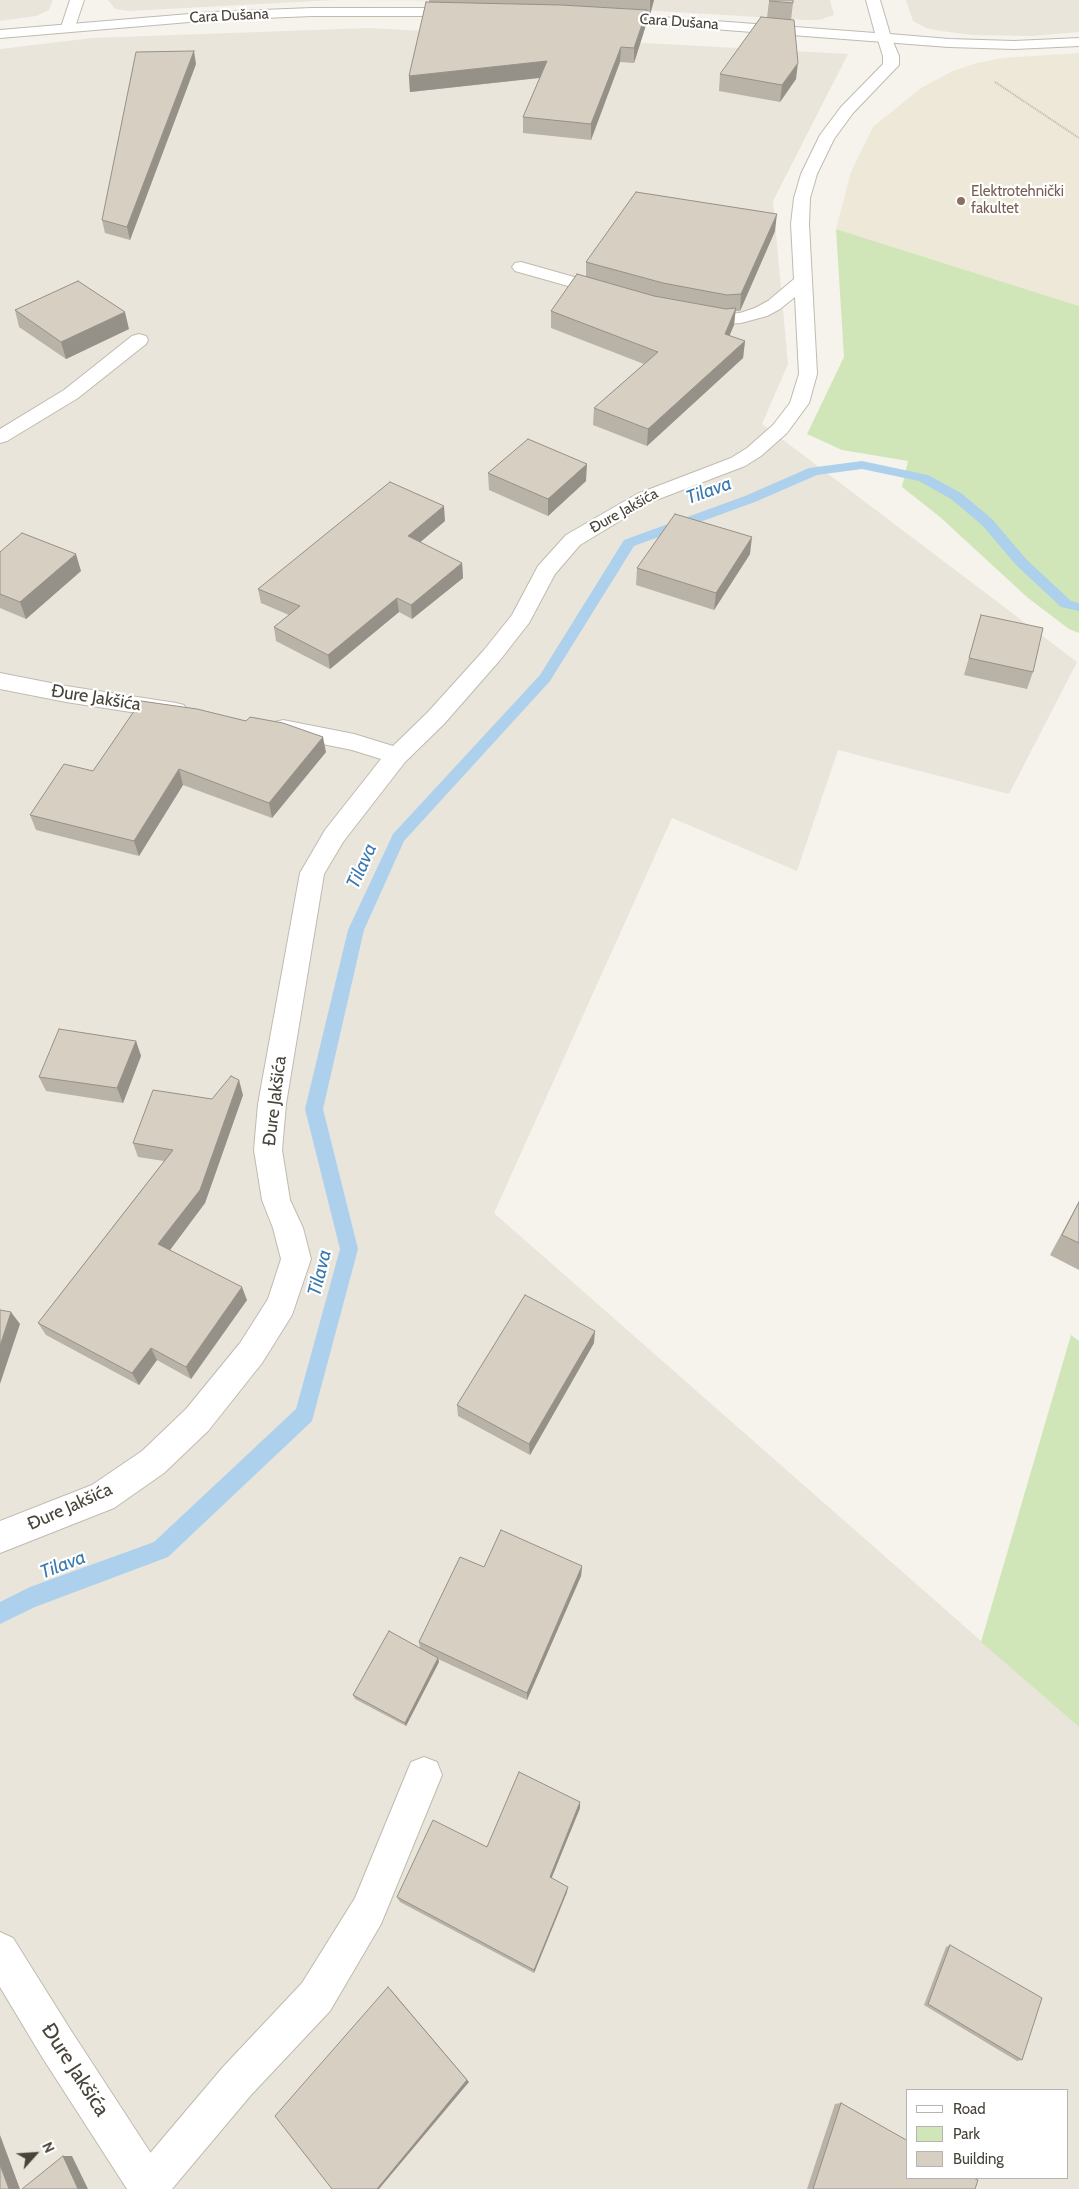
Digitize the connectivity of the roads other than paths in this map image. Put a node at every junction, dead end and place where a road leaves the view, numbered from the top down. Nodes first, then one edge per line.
1 (77, 0) edge
2 (873, 0) edge
3 (474, 12) edge
4 (591, 16) edge
5 (68, 27) junction
6 (0, 34) edge
7 (884, 37) junction
8 (1079, 42) edge
9 (521, 267) dead end
10 (804, 280) junction
11 (622, 296) edge
12 (678, 310) edge
13 (139, 340) dead end
14 (0, 437) edge
15 (0, 681) edge
16 (194, 713) edge
17 (259, 724) edge
18 (397, 756) junction
19 (0, 1537) edge
20 (424, 1775) dead end
21 (0, 1951) edge
22 (150, 2187) edge

1 - 5 street
2 - 7 street
3 - 5 street, Cara Dušana
4 - 7 street, Cara Dušana
5 - 6 street, Cara Dušana
7 - 8 street, Cara Dušana
7 - 10 street, Đure Jakšića
9 - 11 street
10 - 12 street
10 - 18 street, Đure Jakšića
13 - 14 street
15 - 16 street, Đure Jakšića
17 - 18 street
18 - 19 street, Đure Jakšića
20 - 22 street
21 - 22 street, Đure Jakšića

